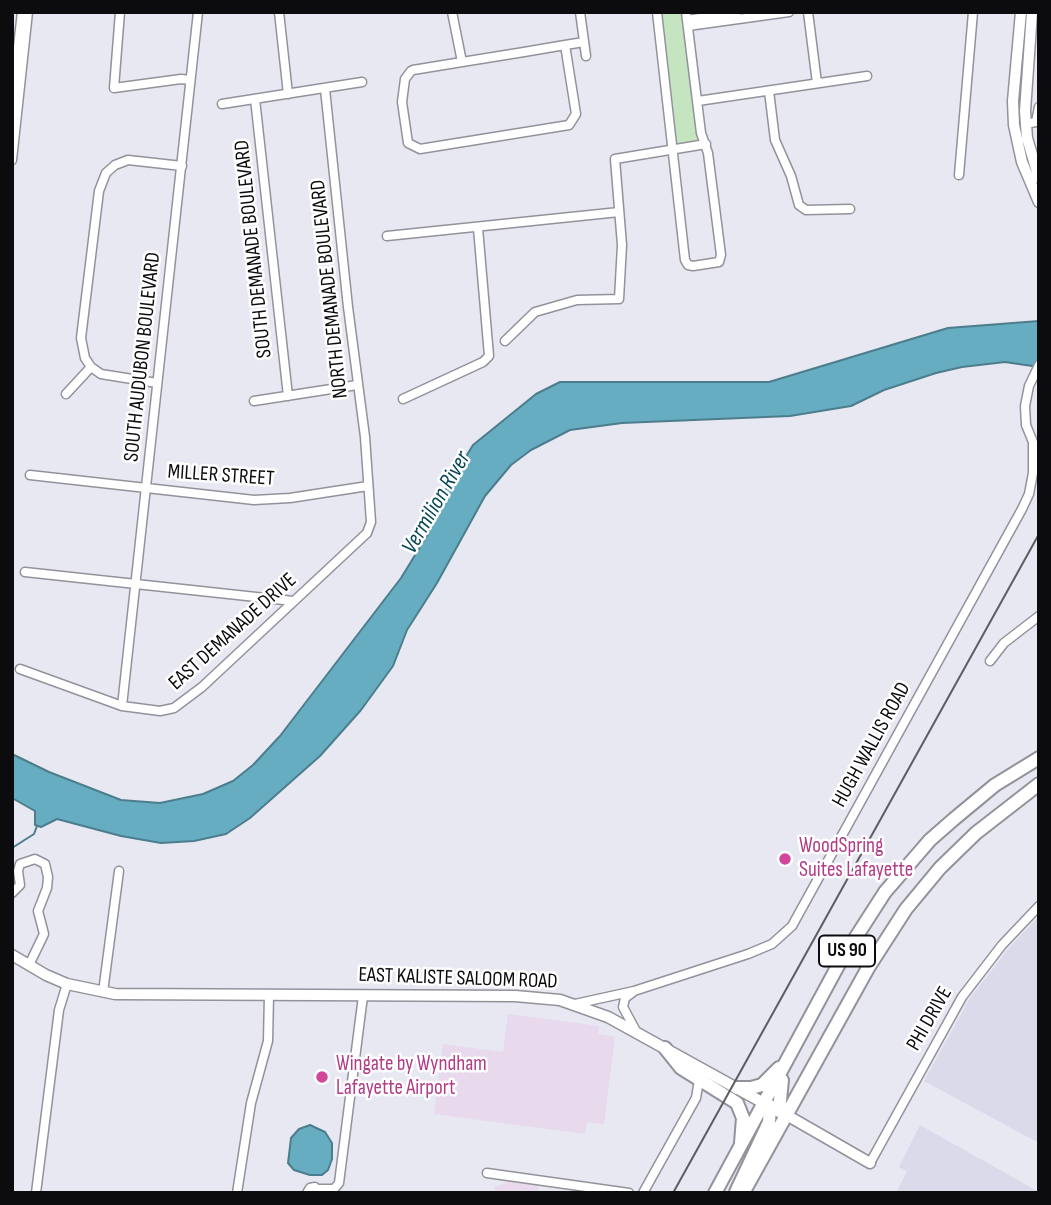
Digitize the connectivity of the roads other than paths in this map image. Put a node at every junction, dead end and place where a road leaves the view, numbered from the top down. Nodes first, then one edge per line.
1 (22, 12) edge
2 (28, 12) edge
3 (120, 12) edge
4 (198, 12) edge
5 (279, 12) edge
6 (452, 12) edge
7 (580, 12) edge
8 (657, 12) edge
9 (737, 12) edge
10 (789, 12) edge
11 (808, 12) edge
12 (974, 12) edge
13 (1021, 12) edge
14 (1032, 12) edge
15 (687, 19) edge
16 (584, 42) junction
17 (565, 45) junction
18 (586, 56) dead end
19 (20, 62) junction
20 (461, 62) junction
21 (867, 76) dead end
22 (190, 80) junction
23 (362, 82) dead end
24 (817, 83) junction
25 (325, 89) junction
26 (769, 91) junction
27 (288, 94) junction
28 (12, 99) edge
29 (256, 99) junction
30 (698, 101) junction
31 (222, 104) dead end
32 (1039, 107) edge
33 (1020, 125) junction
34 (706, 144) junction
35 (672, 149) junction
36 (12, 160) edge
37 (182, 166) junction
38 (959, 175) dead end
39 (1039, 178) edge
40 (1039, 202) edge
41 (849, 209) dead end
42 (619, 212) junction
43 (478, 228) junction
44 (387, 236) dead end
45 (505, 341) dead end
46 (91, 367) junction
47 (1037, 369) edge
48 (158, 383) junction
49 (357, 384) junction
50 (66, 394) dead end
51 (288, 396) junction
52 (403, 399) dead end
53 (254, 401) dead end
54 (1033, 443) junction
55 (1039, 452) edge
56 (1036, 471) edge
57 (30, 475) dead end
58 (368, 486) junction
59 (145, 488) junction
60 (25, 572) dead end
61 (135, 584) junction
62 (293, 601) junction
63 (1039, 616) edge
64 (990, 661) dead end
65 (20, 669) dead end
66 (122, 706) junction
67 (1039, 758) edge
68 (1039, 785) edge
69 (118, 871) dead end
70 (12, 893) edge
71 (1039, 906) edge
72 (12, 955) edge
73 (29, 965) junction
74 (67, 984) junction
75 (634, 990) junction
76 (103, 992) junction
77 (269, 995) junction
78 (363, 996) junction
79 (575, 1004) junction
80 (637, 1033) junction
81 (803, 1033) junction
82 (665, 1048) junction
83 (699, 1080) junction
84 (712, 1088) junction
85 (737, 1088) junction
86 (696, 1098) junction
87 (775, 1109) junction
88 (741, 1146) junction
89 (870, 1163) joint
90 (487, 1173) dead end
91 (320, 1191) edge
92 (36, 1193) edge
93 (237, 1193) edge
94 (307, 1193) edge
95 (629, 1193) edge
96 (643, 1193) edge
97 (715, 1193) edge
98 (736, 1193) edge
99 (743, 1193) edge

1 - 19 street
2 - 19 street
3 - 22 street
4 - 22 street, SOUTH AUDUBON BOULEVARD
5 - 27 street
6 - 20 street
7 - 16 street
8 - 35 street
9 - 15 street
10 - 15 street
11 - 24 street
12 - 38 street
13 - 33 main road
14 - 33 main road
15 - 30 street
16 - 17 street
16 - 18 street
17 - 20 street
17 - 20 street
19 - 28 street
19 - 36 street
21 - 24 street
22 - 37 street, SOUTH AUDUBON BOULEVARD
23 - 25 street
24 - 26 street
25 - 27 street
25 - 49 street, NORTH DEMANADE BOULEVARD
26 - 30 street
26 - 41 street
27 - 29 street
29 - 31 street
29 - 51 street, SOUTH DEMANADE BOULEVARD
30 - 34 street
32 - 33 street
33 - 39 main road
33 - 40 main road
34 - 35 street
34 - 35 street
35 - 42 street
37 - 46 street
37 - 48 street, SOUTH AUDUBON BOULEVARD
42 - 43 street
42 - 45 street
43 - 44 street
43 - 52 street
46 - 48 street
46 - 50 street
47 - 54 street
48 - 59 street, SOUTH AUDUBON BOULEVARD
49 - 51 street
49 - 58 street, NORTH DEMANADE BOULEVARD
51 - 53 street
54 - 55 street
54 - 56 street, HUGH WALLIS ROAD
56 - 75 street, HUGH WALLIS ROAD
57 - 59 street, MILLER STREET
58 - 59 street, MILLER STREET
58 - 62 street, EAST DEMANADE DRIVE
59 - 61 street, SOUTH AUDUBON BOULEVARD
60 - 61 street
61 - 62 street
61 - 66 street, SOUTH AUDUBON BOULEVARD
62 - 66 street, EAST DEMANADE DRIVE
63 - 64 street
65 - 66 street, EAST DEMANADE DRIVE
67 - 81 highway, US 90
68 - 87 highway, US 90
69 - 76 street
70 - 73 street
71 - 89 street, PHI DRIVE
72 - 73 main road, EAST KALISTE SALOOM ROAD
73 - 74 main road, EAST KALISTE SALOOM ROAD
74 - 76 main road, EAST KALISTE SALOOM ROAD
74 - 92 street
75 - 79 street, HUGH WALLIS ROAD
75 - 80 street
76 - 77 main road, EAST KALISTE SALOOM ROAD
77 - 78 main road, EAST KALISTE SALOOM ROAD
77 - 93 street
78 - 79 main road, EAST KALISTE SALOOM ROAD
78 - 91 street
79 - 80 main road, EAST KALISTE SALOOM ROAD
80 - 82 main road, EAST KALISTE SALOOM ROAD
81 - 85 highway
81 - 87 highway, US 90
82 - 83 highway
82 - 85 main road, EAST KALISTE SALOOM ROAD
83 - 84 highway
83 - 86 street
84 - 86 street
84 - 88 highway
85 - 87 main road, EAST KALISTE SALOOM ROAD
86 - 96 street
87 - 88 highway, US 90
87 - 89 main road, EAST KALISTE SALOOM ROAD
87 - 98 highway
87 - 99 highway, US 90
88 - 97 highway, US 90
90 - 95 street
91 - 94 street

